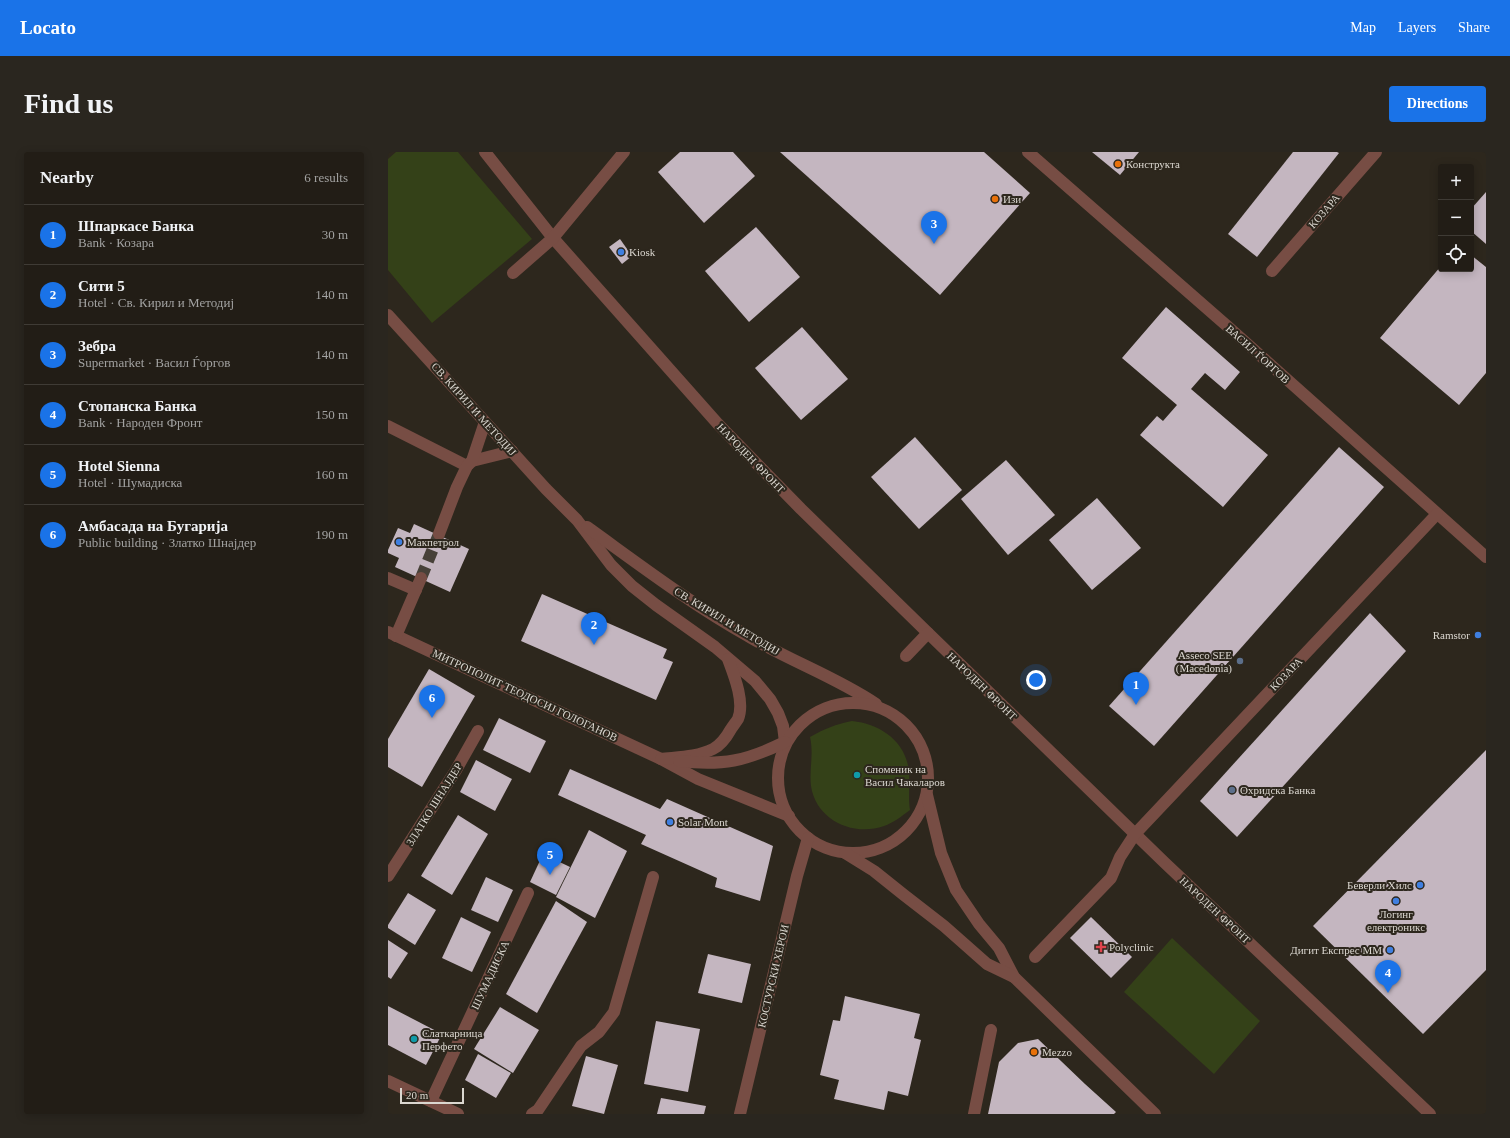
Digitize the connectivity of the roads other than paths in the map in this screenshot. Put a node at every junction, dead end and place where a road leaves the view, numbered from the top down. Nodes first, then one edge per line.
1 (486, 152) edge
2 (624, 152) edge
3 (1028, 152) edge
4 (1376, 152) edge
5 (553, 238) junction
6 (1272, 271) dead end
7 (514, 272) dead end
8 (388, 315) edge
9 (485, 422) junction
10 (388, 426) edge
11 (512, 451) junction
12 (470, 463) junction
13 (1437, 514) junction
14 (577, 520) junction
15 (439, 534) tunnel mouth
16 (1486, 557) edge
17 (388, 578) edge
18 (421, 578) tunnel mouth
19 (416, 590) junction
20 (928, 633) junction
21 (392, 634) edge
22 (906, 656) dead end
23 (728, 658) junction
24 (886, 710) junction
25 (478, 731) dead end
26 (785, 742) junction
27 (661, 759) junction
28 (927, 796) junction
29 (789, 816) junction
30 (1135, 834) junction
31 (808, 838) junction
32 (845, 853) junction
33 (388, 876) edge
34 (653, 877) dead end
35 (528, 893) dead end
36 (1034, 956) dead end
37 (1014, 977) junction
38 (991, 1030) dead end
39 (388, 1081) edge
40 (431, 1101) junction
41 (458, 1114) edge
42 (532, 1114) edge
43 (740, 1114) edge
44 (974, 1114) edge
45 (1155, 1114) edge
46 (1430, 1114) edge

1 - 5 street, НАРОДЕН ФРОНТ
2 - 5 street
3 - 13 street, ВАСИЛ ЃОРГОВ
4 - 6 street, КОЗАРА
5 - 7 street
5 - 20 street, НАРОДЕН ФРОНТ
8 - 9 street, СВ. КИРИЛ И МЕТОДИЈ
9 - 11 street, СВ. КИРИЛ И МЕТОДИЈ
9 - 12 street
10 - 12 street
11 - 12 street
11 - 14 street, СВ. КИРИЛ И МЕТОДИЈ
12 - 15 street
13 - 16 street, ВАСИЛ ЃОРГОВ
13 - 30 street, КОЗАРА
14 - 23 street, СВ. КИРИЛ И МЕТОДИЈ
14 - 24 street, СВ. КИРИЛ И МЕТОДИЈ
17 - 19 street
18 - 19 street
19 - 21 street
20 - 22 street
20 - 30 street, НАРОДЕН ФРОНТ
21 - 27 street, МИТРОПОЛИТ ТЕОДОСИЈ ГОЛОГАНОВ
23 - 26 street, СВ. КИРИЛ И МЕТОДИЈ
23 - 27 street
24 - 26 street
24 - 28 street, СВ. КИРИЛ И МЕТОДИЈ
25 - 33 street, ЗЛАТКО ШНАЈДЕР
26 - 27 street, МИТРОПОЛИТ ТЕОДОСИЈ ГОЛОГАНОВ
26 - 29 street
27 - 29 street, МИТРОПОЛИТ ТЕОДОСИЈ ГОЛОГАНОВ
28 - 32 street
28 - 37 street
29 - 31 street
30 - 36 street, КОЗАРА
30 - 46 street, НАРОДЕН ФРОНТ
31 - 32 street
31 - 43 street, КОСТУРСКИ ХЕРОИ
32 - 37 street
34 - 42 street
35 - 40 street, ШУМАДИСКА
37 - 45 street
38 - 44 street
39 - 40 street
40 - 41 street

